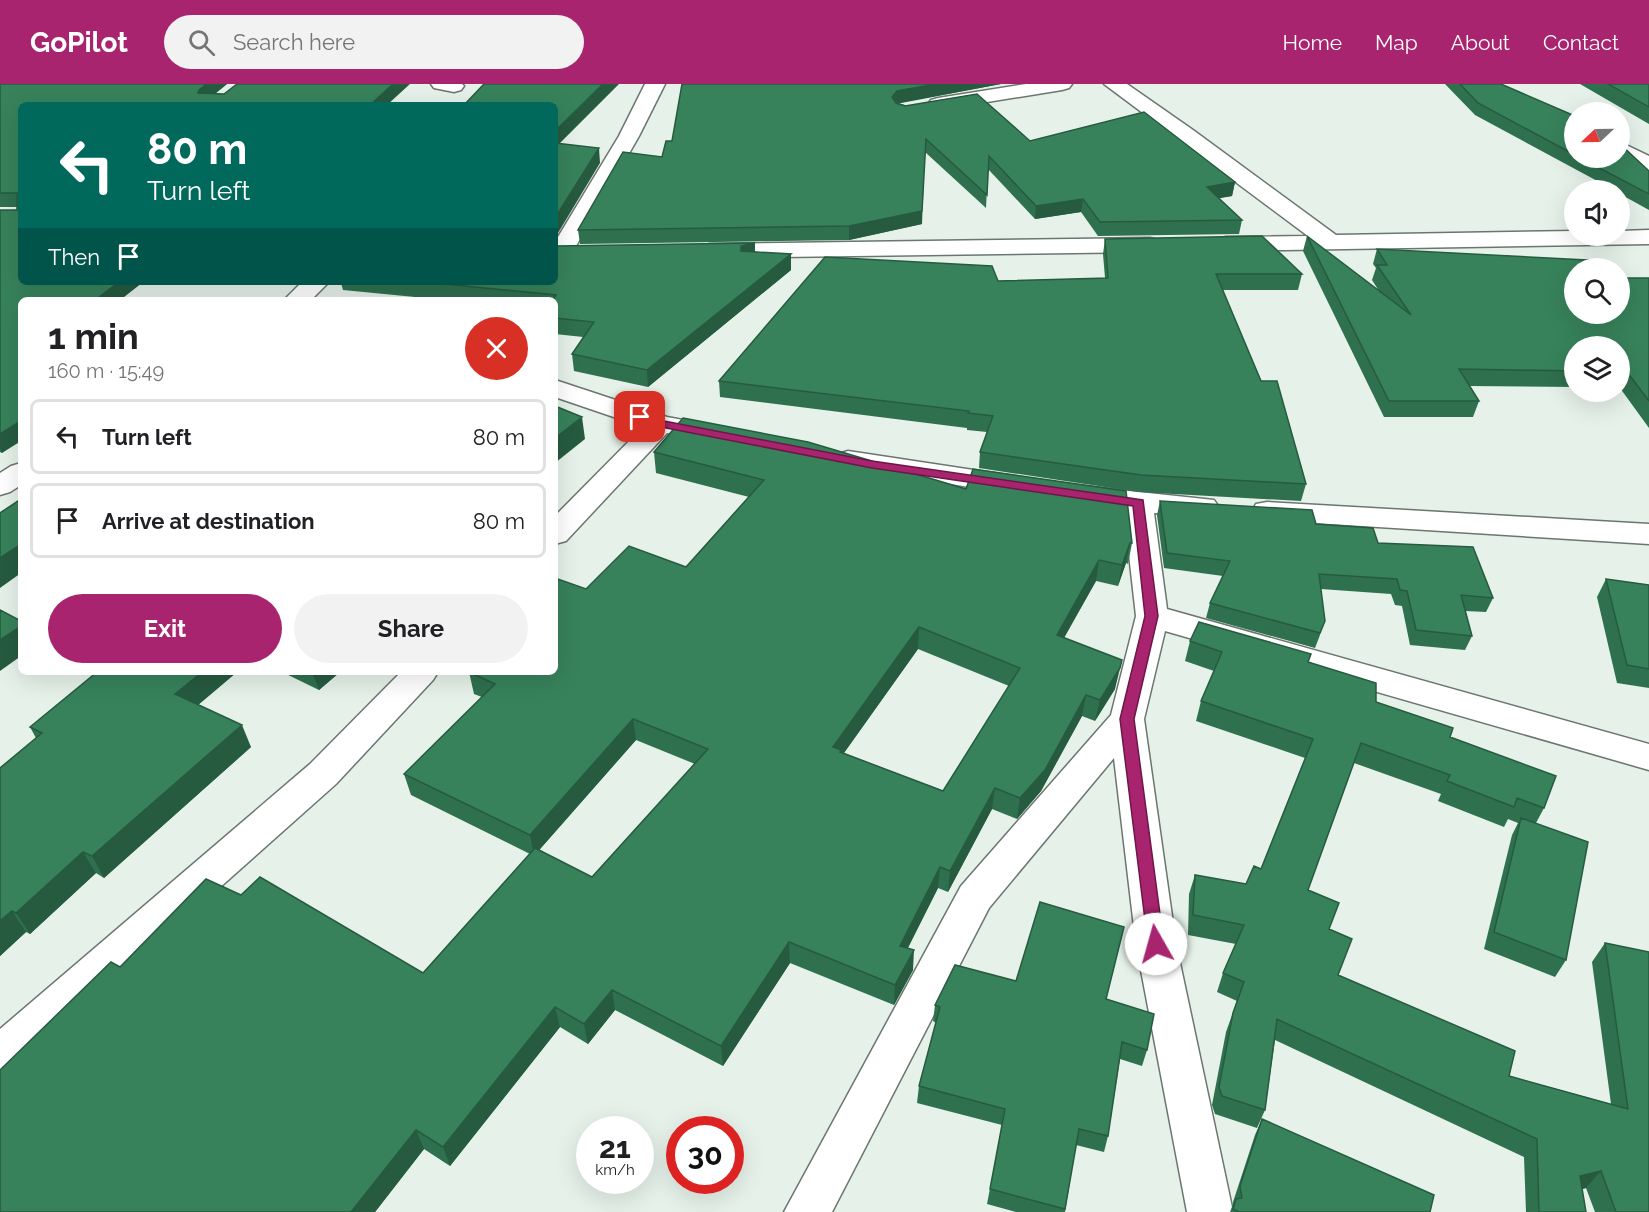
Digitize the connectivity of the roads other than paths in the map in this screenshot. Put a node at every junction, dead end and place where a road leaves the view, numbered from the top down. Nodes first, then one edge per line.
1 (655, 84) edge
2 (1062, 84) edge
3 (1114, 84) edge
4 (915, 108) edge
5 (1630, 154) edge
6 (1649, 165) edge
7 (1649, 237) edge
8 (1332, 243) junction
9 (1201, 244) edge
10 (1178, 245) edge
11 (691, 252) edge
12 (558, 253) edge
13 (584, 253) edge
14 (314, 285) edge
15 (300, 297) edge
16 (558, 389) edge
17 (661, 424) junction
18 (743, 440) edge
19 (825, 455) edge
20 (18, 474) edge
21 (0, 486) edge
22 (1138, 503) junction
23 (558, 531) edge
24 (1649, 534) edge
25 (1152, 616) junction
26 (418, 675) edge
27 (1127, 719) junction
28 (1649, 758) edge
29 (0, 1056) edge
30 (807, 1212) edge
31 (1210, 1212) edge

1 - 12 street
2 - 4 street
3 - 8 street
5 - 6 street
7 - 8 street
8 - 9 street
10 - 11 street
12 - 13 street
14 - 15 street
16 - 17 street
17 - 18 street
17 - 23 street
19 - 22 street
20 - 21 street
22 - 24 street
22 - 25 street
25 - 27 street
25 - 28 street
26 - 29 street
27 - 30 street
27 - 31 street

